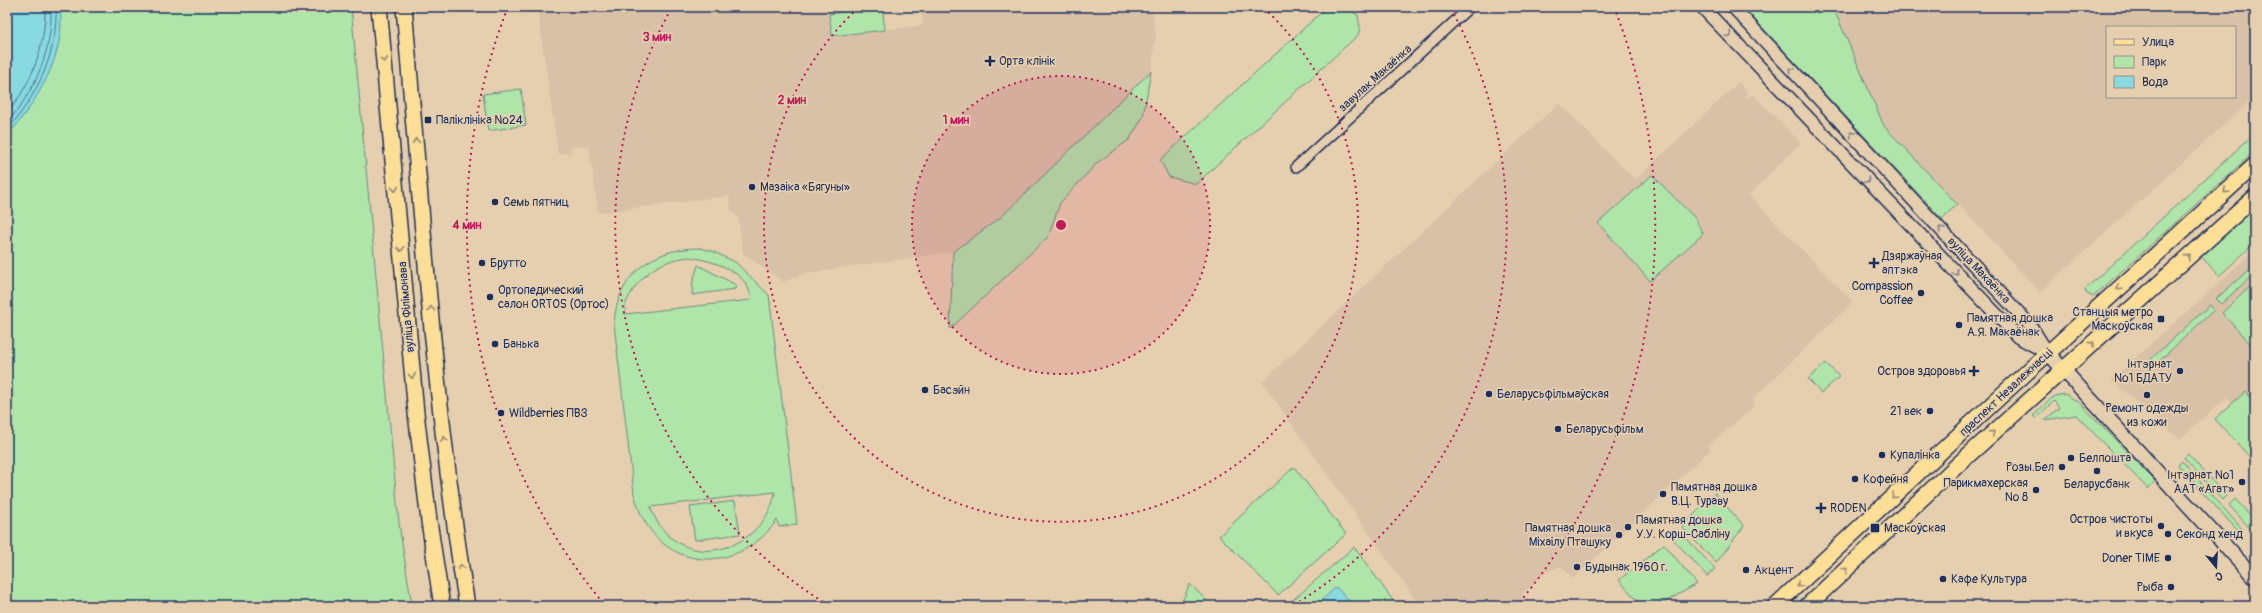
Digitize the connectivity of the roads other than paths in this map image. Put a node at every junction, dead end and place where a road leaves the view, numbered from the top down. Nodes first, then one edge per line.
1 (379, 7) edge
2 (404, 7) edge
3 (1470, 7) edge
4 (1702, 7) edge
5 (1733, 7) edge
6 (406, 35) junction
7 (382, 38) junction
8 (2255, 165) edge
9 (1296, 167) dead end
10 (2255, 197) edge
11 (2048, 353) junction
12 (2062, 369) junction
13 (2255, 578) edge
14 (442, 606) edge
15 (467, 606) edge
16 (1776, 606) edge
17 (1807, 606) edge

1 - 7 main road, вуліца Філімонава
2 - 6 main road, вуліца Філімонава
3 - 9 street, завулак Макаёнка
4 -> 11 street, вуліца Макаёнка
11 -> 5 street, вуліца Макаёнка
6 - 7 main road
15 -> 6 main road, вуліца Філімонава
7 -> 14 main road, вуліца Філімонава
8 -> 11 main road, праспект Незалежнасці
12 -> 10 main road, праспект Незалежнасці
11 - 12 main road
11 -> 16 main road, праспект Незалежнасці
12 - 13 main road
17 -> 12 main road, праспект Незалежнасці

